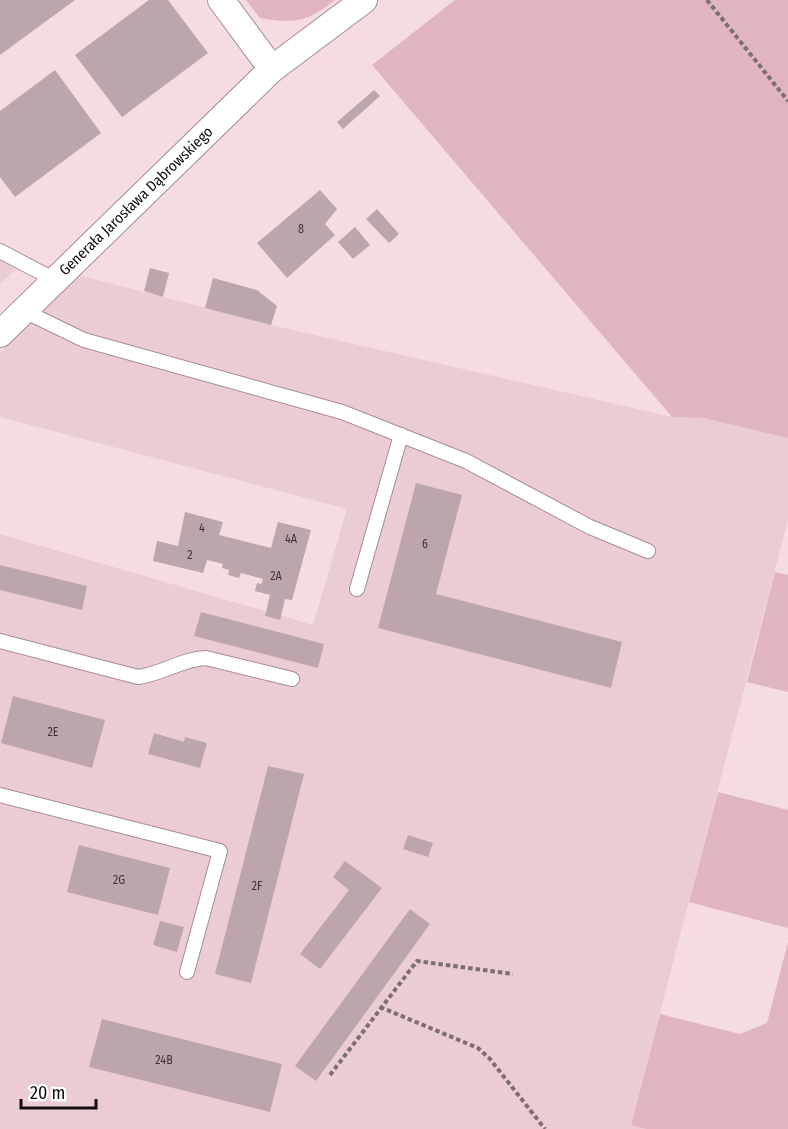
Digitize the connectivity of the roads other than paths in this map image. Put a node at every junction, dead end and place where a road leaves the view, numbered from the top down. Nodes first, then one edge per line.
1 (221, 0) edge
2 (364, 0) edge
3 (272, 69) junction
4 (0, 251) edge
5 (55, 280) junction
6 (24, 310) junction
7 (0, 334) edge
8 (401, 435) junction
9 (648, 551) dead end
10 (357, 589) dead end
11 (0, 640) edge
12 (292, 679) dead end
13 (0, 795) edge
14 (187, 972) dead end

1 - 3 street
2 - 3 street, Generała Jarosława Dąbrowskiego
3 - 5 street, Generała Jarosława Dąbrowskiego
4 - 5 lane
5 - 6 street, Generała Jarosława Dąbrowskiego
6 - 7 street, Generała Jarosława Dąbrowskiego
6 - 8 lane
8 - 9 lane
8 - 10 lane
11 - 12 lane
13 - 14 lane

